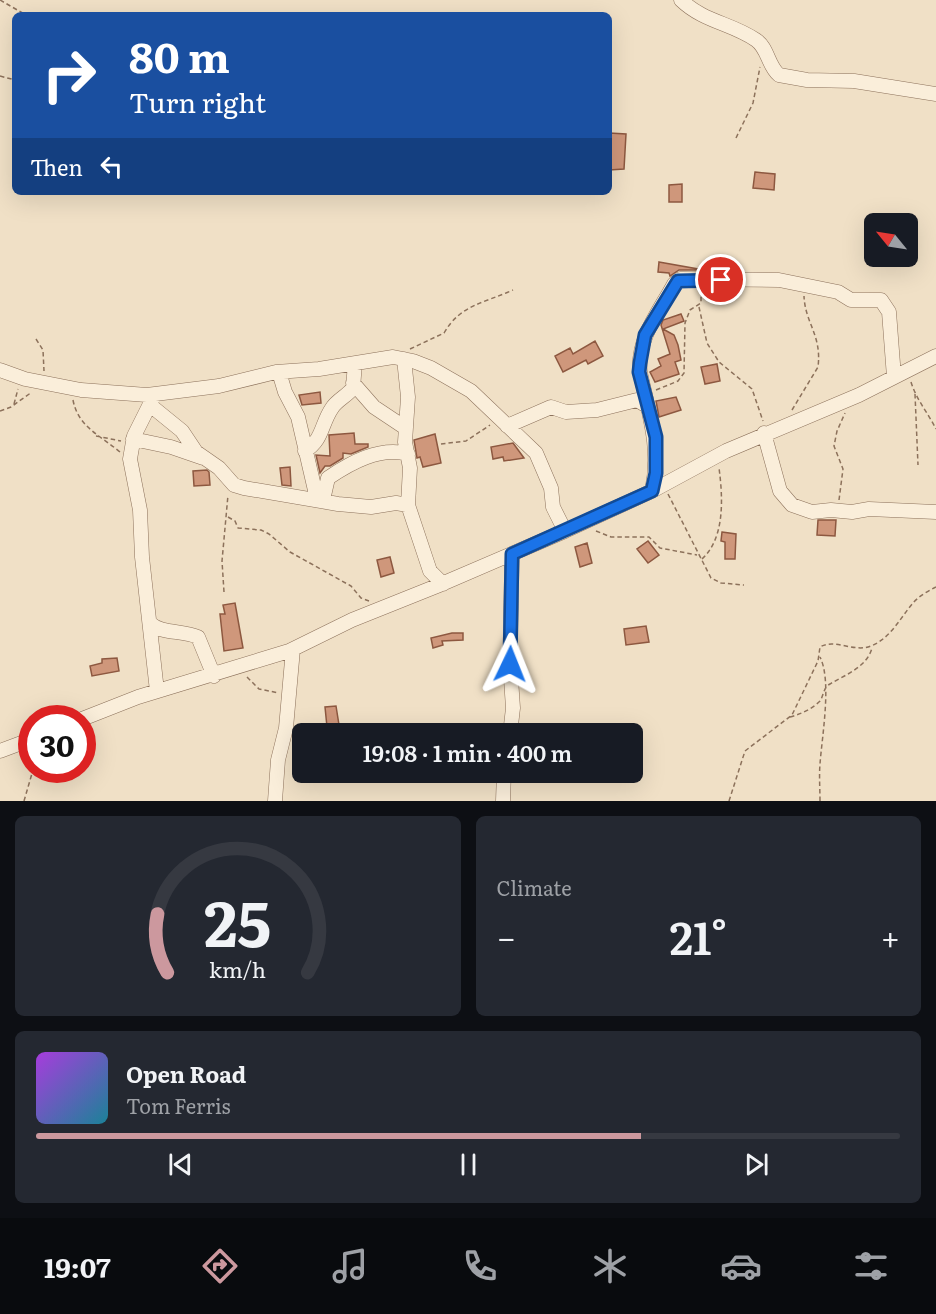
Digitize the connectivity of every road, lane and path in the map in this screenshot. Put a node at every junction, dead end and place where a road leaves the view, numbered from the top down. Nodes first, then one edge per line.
1 (0, 0) edge
2 (681, 0) edge
3 (21, 12) edge
4 (760, 65) dead end
5 (936, 94) edge
6 (736, 138) dead end
7 (708, 281) junction
8 (806, 285) junction
9 (513, 290) dead end
10 (699, 306) junction
11 (36, 339) dead end
12 (936, 356) edge
13 (398, 358) junction
14 (355, 363) junction
15 (0, 370) edge
16 (908, 370) junction
17 (279, 372) junction
18 (17, 376) junction
19 (894, 377) junction
20 (42, 382) junction
21 (353, 383) junction
22 (69, 387) junction
23 (915, 394) junction
24 (852, 398) junction
25 (153, 399) junction
26 (647, 403) junction
27 (14, 405) junction
28 (0, 411) edge
29 (792, 422) junction
30 (505, 424) junction
31 (404, 427) junction
32 (936, 429) edge
33 (765, 433) junction
34 (96, 436) junction
35 (133, 439) junction
36 (441, 444) dead end
37 (304, 451) junction
38 (408, 454) junction
39 (718, 455) junction
40 (205, 459) junction
41 (130, 463) junction
42 (918, 465) dead end
43 (232, 483) junction
44 (657, 489) junction
45 (320, 499) junction
46 (408, 505) junction
47 (840, 510) junction
48 (936, 512) edge
49 (228, 517) junction
50 (584, 522) junction
51 (565, 531) junction
52 (512, 554) junction
53 (698, 555) junction
54 (701, 560) junction
55 (443, 584) junction
56 (744, 585) dead end
57 (936, 587) edge
58 (224, 592) dead end
59 (388, 606) junction
60 (150, 623) junction
61 (872, 645) junction
62 (293, 649) junction
63 (819, 656) junction
64 (238, 667) junction
65 (214, 676) junction
66 (157, 691) junction
67 (824, 691) junction
68 (289, 695) junction
69 (96, 713) edge
70 (790, 718) junction
71 (511, 723) edge
72 (18, 744) edge
73 (0, 751) edge
74 (29, 783) edge
75 (504, 783) edge
76 (24, 801) edge
77 (275, 801) edge
78 (503, 801) edge
79 (729, 801) edge
80 (820, 801) edge

1 - 3 path
2 - 5 street
4 - 6 path
7 - 8 street
7 - 10 path
7 - 26 street
8 - 19 street
8 - 29 path
9 - 13 path
10 - 26 path
10 - 33 path
11 - 20 path
12 - 16 street
13 - 14 street
13 - 30 street
13 - 31 street
14 - 17 street
14 - 21 street
15 - 18 street
16 - 19 street
16 - 23 path
17 - 25 street
17 - 37 street
18 - 20 street
18 - 27 path
19 - 24 street
20 - 22 street
20 - 27 path
21 - 31 street
21 - 37 street
22 - 25 street
22 - 34 path
23 - 32 path
23 - 42 path
24 - 29 street
24 - 47 path
25 - 35 street
25 - 40 street
26 - 30 street
26 - 44 street
27 - 28 path
29 - 33 street
30 - 36 path
30 - 51 street
31 - 38 street
33 - 39 street
33 - 47 street
34 - 35 path
34 - 41 path
35 - 40 street
35 - 41 street
37 - 45 street
38 - 45 street
38 - 46 street
39 - 44 street
39 - 54 path
40 - 43 street
41 - 60 street
43 - 45 street
43 - 49 path
44 - 50 street
44 - 53 path
45 - 46 street
46 - 55 street
47 - 48 street
49 - 58 path
49 - 59 path
50 - 51 street
50 - 53 path
51 - 52 street
52 - 55 street
52 - 71 street
53 - 54 path
54 - 56 path
55 - 59 street
57 - 61 path
59 - 62 street
60 - 65 street
60 - 66 street
61 - 63 path
61 - 67 path
62 - 64 street
62 - 68 street
63 - 67 path
63 - 70 path
64 - 65 street
64 - 68 path
65 - 66 street
66 - 69 street
67 - 70 path
67 - 80 path
68 - 77 street
70 - 79 path
72 - 73 street
74 - 76 path
75 - 78 street

